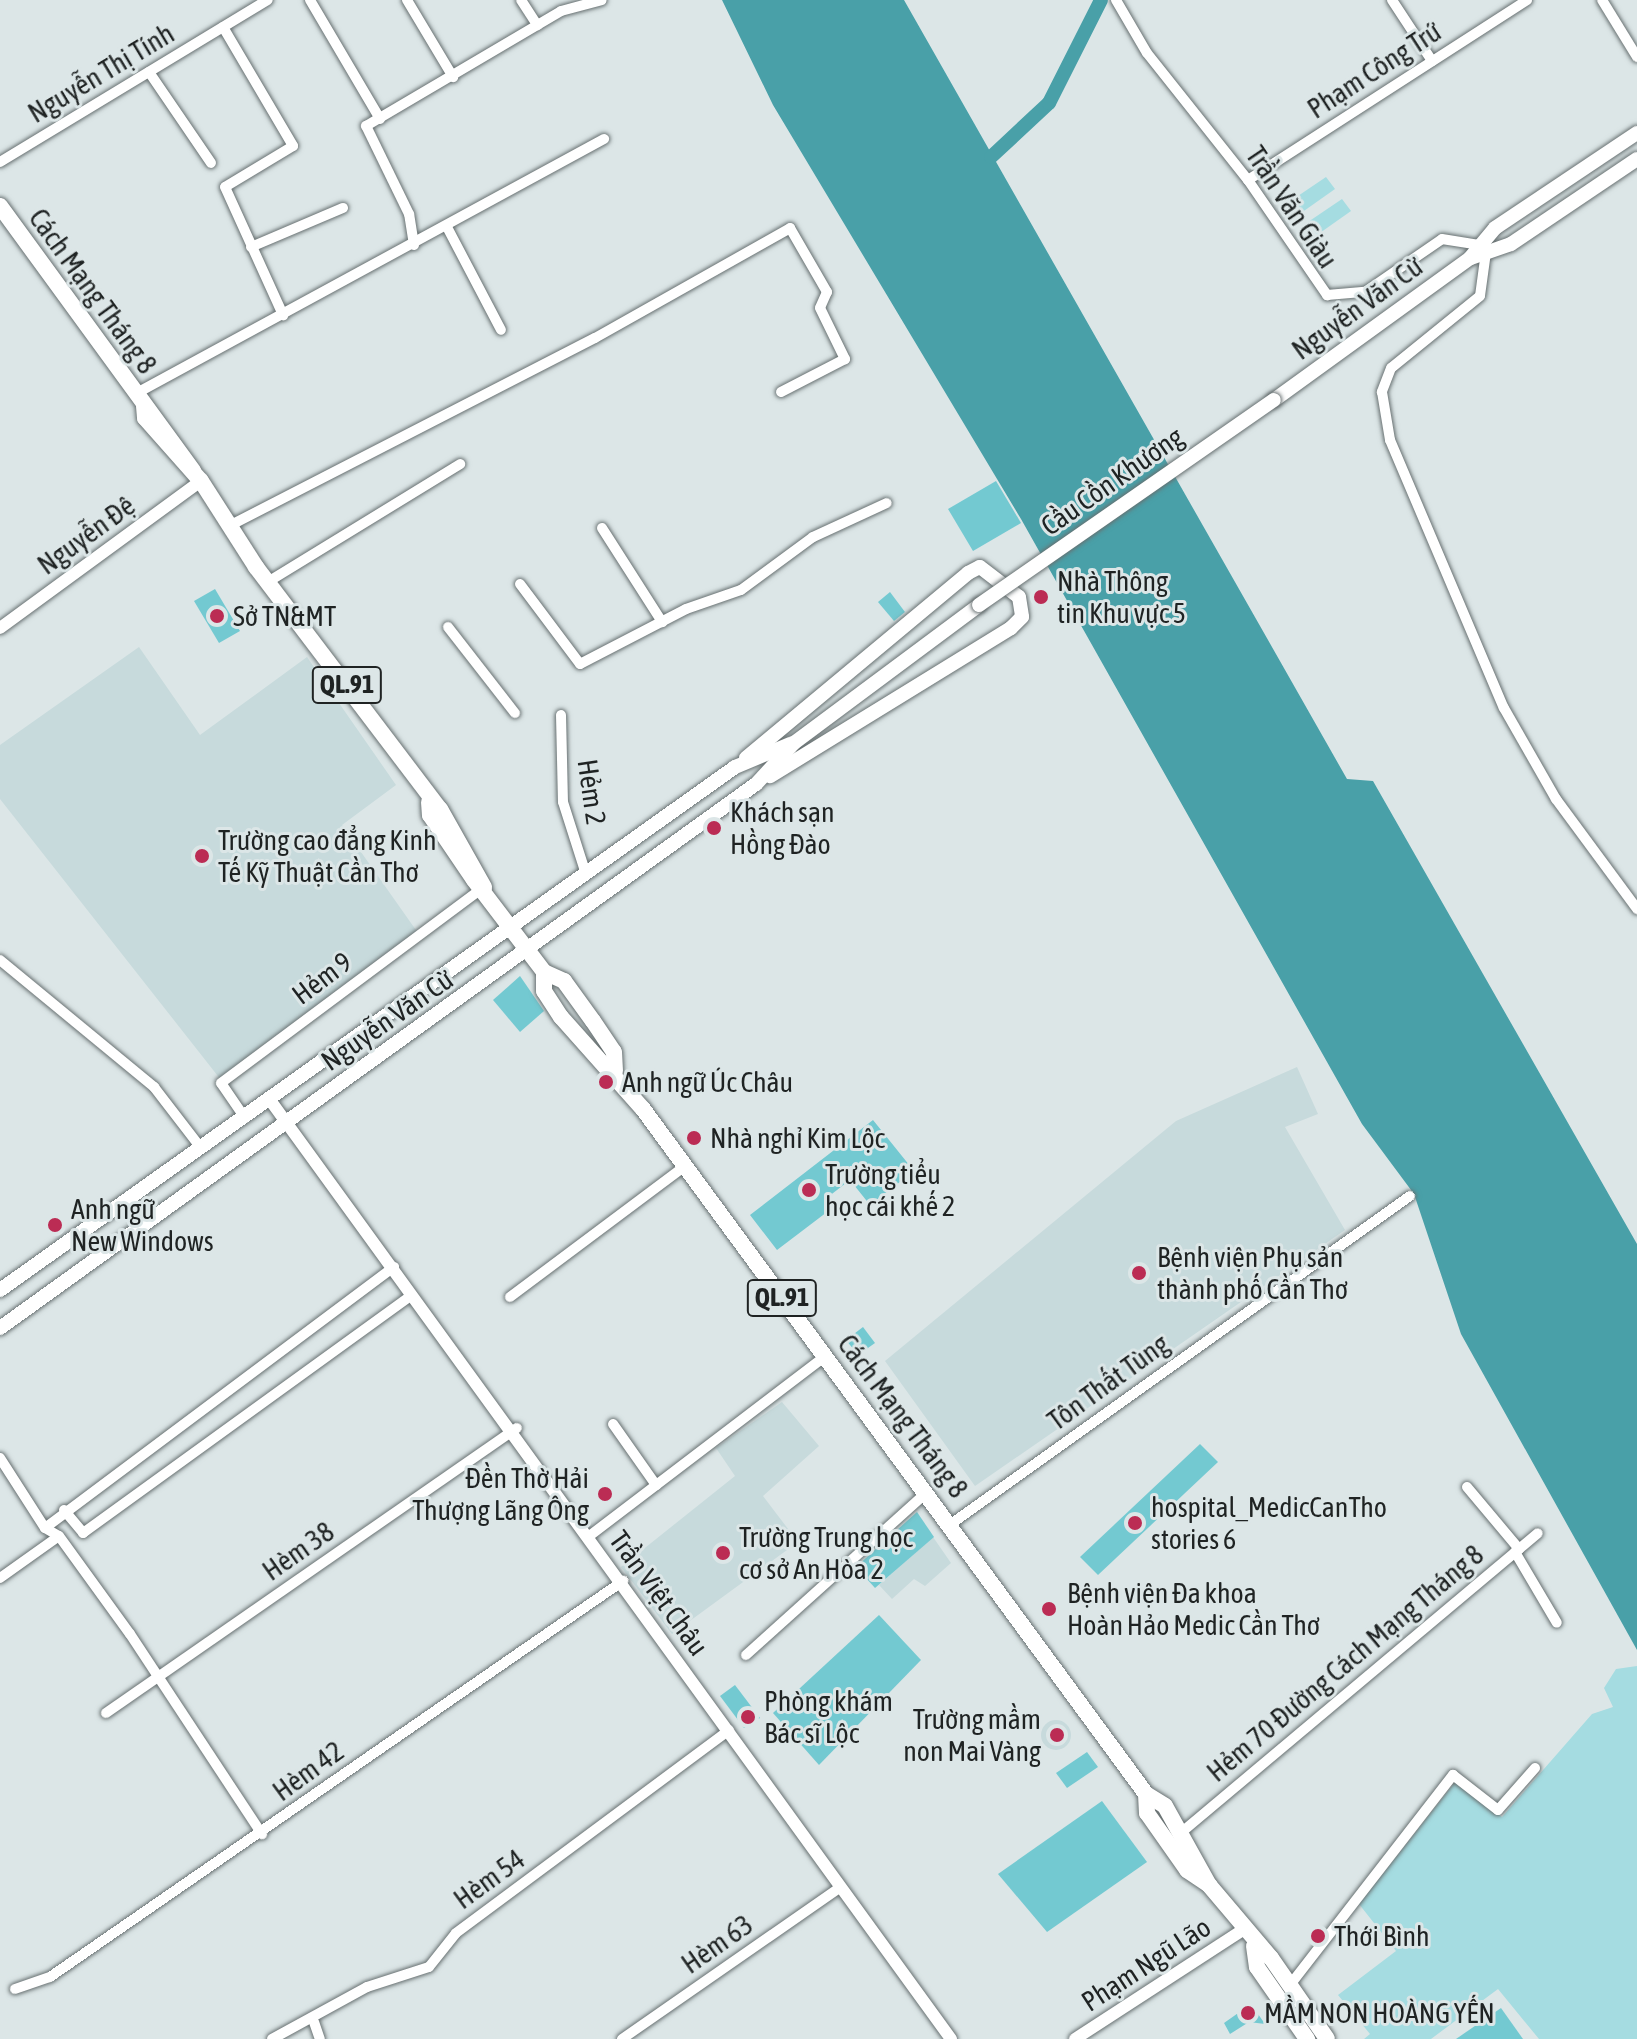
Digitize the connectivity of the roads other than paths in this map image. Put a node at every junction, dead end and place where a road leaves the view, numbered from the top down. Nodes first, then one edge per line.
1 (268, 0) edge
2 (310, 0) edge
3 (407, 0) edge
4 (521, 0) edge
5 (602, 0) edge
6 (1392, 0) edge
7 (1527, 0) edge
8 (1602, 0) edge
9 (1117, 2) edge
10 (537, 25) junction
11 (223, 27) junction
12 (1637, 57) edge
13 (1432, 61) junction
14 (149, 72) junction
15 (453, 77) junction
16 (380, 119) junction
17 (1637, 133) edge
18 (604, 139) dead end
19 (1637, 159) edge
20 (0, 162) edge
21 (211, 163) dead end
22 (1248, 180) junction
23 (0, 206) edge
24 (343, 208) dead end
25 (447, 227) junction
26 (414, 245) junction
27 (251, 247) junction
28 (1484, 249) junction
29 (283, 315) junction
30 (501, 330) dead end
31 (781, 392) dead end
32 (139, 400) junction
33 (1274, 400) joint
34 (460, 464) dead end
35 (197, 476) junction
36 (887, 503) dead end
37 (232, 527) junction
38 (602, 528) dead end
39 (266, 574) junction
40 (520, 584) dead end
41 (979, 605) joint
42 (662, 622) junction
43 (448, 627) dead end
44 (0, 628) edge
45 (515, 713) dead end
46 (561, 715) dead end
47 (794, 743) junction
48 (735, 767) junction
49 (756, 784) junction
50 (586, 874) junction
51 (484, 887) junction
52 (1637, 909) edge
53 (514, 930) junction
54 (529, 951) junction
55 (0, 960) edge
56 (544, 972) junction
57 (615, 1071) junction
58 (270, 1100) junction
59 (245, 1118) junction
60 (287, 1122) junction
61 (201, 1148) junction
62 (685, 1166) junction
63 (1410, 1196) dead end
64 (394, 1267) junction
65 (0, 1290) edge
66 (412, 1295) junction
67 (510, 1297) dead end
68 (0, 1328) edge
69 (826, 1356) junction
70 (613, 1424) dead end
71 (513, 1432) junction
72 (0, 1458) edge
73 (656, 1485) junction
74 (1467, 1487) dead end
75 (926, 1493) junction
76 (64, 1510) junction
77 (951, 1524) junction
78 (45, 1528) junction
79 (1538, 1533) dead end
80 (59, 1536) junction
81 (588, 1537) junction
82 (1517, 1551) junction
83 (0, 1578) edge
84 (623, 1581) junction
85 (1557, 1623) dead end
86 (746, 1655) dead end
87 (157, 1678) junction
88 (106, 1713) dead end
89 (729, 1730) junction
90 (1535, 1768) dead end
91 (1146, 1794) junction
92 (1183, 1831) junction
93 (262, 1834) junction
94 (1209, 1885) junction
95 (838, 1889) junction
96 (1243, 1930) junction
97 (1254, 1946) junction
98 (1290, 1985) junction
99 (15, 1989) dead end
100 (314, 2022) junction
101 (272, 2039) edge
102 (320, 2039) edge
103 (622, 2039) edge
104 (951, 2039) edge
105 (1075, 2039) edge
106 (1307, 2039) edge
107 (1327, 2039) edge

1 - 11 street, Nguyễn Thị Tính
2 - 16 street
3 - 15 street
4 - 10 street
5 - 10 street
6 - 13 street
7 - 13 street, Phạm Công Trứ
8 - 12 street
9 - 22 street, Trần Văn Giàu
10 - 15 street
11 - 14 street, Nguyễn Thị Tính
11 - 27 street
13 - 22 street, Phạm Công Trứ
14 - 20 street, Nguyễn Thị Tính
14 - 21 street
15 - 16 street
16 - 26 street
17 - 28 main road, Nguyễn Văn Cừ
18 - 25 street
19 - 28 main road, Nguyễn Văn Cừ
22 - 28 street, Trần Văn Giàu
23 - 32 highway, Cách Mạng Tháng 8 / QL.91
24 - 27 street
25 - 26 street
25 - 30 street
26 - 29 street
27 - 29 street
28 - 33 main road, Nguyễn Văn Cừ
28 - 52 street
29 - 32 street
31 - 37 street
32 - 35 highway, Cách Mạng Tháng 8 / QL.91
33 - 41 main road, Cầu Cồn Khương, bridge
34 - 39 street
35 - 37 highway, Cách Mạng Tháng 8 / QL.91
35 - 44 street, Nguyễn Đệ
36 - 42 street
37 - 39 highway, Cách Mạng Tháng 8 / QL.91
38 - 42 street
39 - 51 highway, Cách Mạng Tháng 8 / QL.91
40 - 42 street
41 - 47 main road, Nguyễn Văn Cừ
43 - 45 street
46 - 50 street, Hẻm 2
47 - 48 main road, Nguyễn Văn Cừ
47 - 49 main road, Nguyễn Văn Cừ
48 - 49 main road
48 - 50 main road, Nguyễn Văn Cừ
49 - 54 main road, Nguyễn Văn Cừ
50 - 53 main road, Nguyễn Văn Cừ
51 - 53 highway, Cách Mạng Tháng 8 / QL.91
51 - 59 street, Hẻm 9
53 - 54 highway, Cách Mạng Tháng 8 / QL.91
53 - 58 main road, Nguyễn Văn Cừ
54 - 56 highway, Cách Mạng Tháng 8 / QL.91
54 - 60 main road, Nguyễn Văn Cừ
55 - 61 street
56 - 57 highway, Cách Mạng Tháng 8 / QL.91
56 - 57 highway, Cách Mạng Tháng 8 / QL.91
57 - 62 highway, Cách Mạng Tháng 8 / QL.91
58 - 59 main road, Nguyễn Văn Cừ
58 - 60 street, Trần Việt Châu
59 - 61 main road, Nguyễn Văn Cừ
60 - 64 street, Trần Việt Châu
60 - 68 main road, Nguyễn Văn Cừ
61 - 65 main road, Nguyễn Văn Cừ
62 - 67 street
62 - 69 highway, Cách Mạng Tháng 8 / QL.91
63 - 77 street, Tôn Thất Tùng
64 - 66 street, Trần Việt Châu
64 - 76 street
66 - 71 street, Trần Việt Châu
66 - 76 street
69 - 73 street
69 - 75 highway, Cách Mạng Tháng 8 / QL.91
70 - 73 street
71 - 81 street, Trần Việt Châu
71 - 87 street, Hèm 38
72 - 78 street
73 - 81 street
74 - 82 street
75 - 77 highway, Cách Mạng Tháng 8 / QL.91
75 - 86 street
76 - 78 street
77 - 91 highway, Cách Mạng Tháng 8 / QL.91
78 - 80 street
79 - 82 street, Hẻm 70 Đường Cách Mạng Tháng 8
80 - 83 street
80 - 87 street
81 - 84 street, Trần Việt Châu
82 - 85 street
82 - 92 street, Hẻm 70 Đường Cách Mạng Tháng 8
84 - 89 street, Trần Việt Châu
84 - 93 street, Hèm 42
87 - 88 street, Hèm 38
87 - 93 street
89 - 95 street, Trần Việt Châu
89 - 100 street, Hèm 54
90 - 98 street
91 - 92 highway, Cách Mạng Tháng 8 / QL.91
91 - 94 highway, Cách Mạng Tháng 8 / QL.91
92 - 94 highway, Cách Mạng Tháng 8 / QL.91
93 - 99 street, Hèm 42
94 - 96 highway, Cách Mạng Tháng 8 / QL.91
95 - 103 street, Hèm 63
95 - 104 street, Trần Việt Châu
96 - 97 highway, Cách Mạng Tháng 8 / QL.91
96 - 105 street, Phạm Ngũ Lão
97 - 98 highway, Cách Mạng Tháng 8 / QL.91
97 - 106 highway, Cách Mạng Tháng 8 / QL.91
98 - 107 highway, Cách Mạng Tháng 8 / QL.91
100 - 101 street, Hèm 54
100 - 102 street

